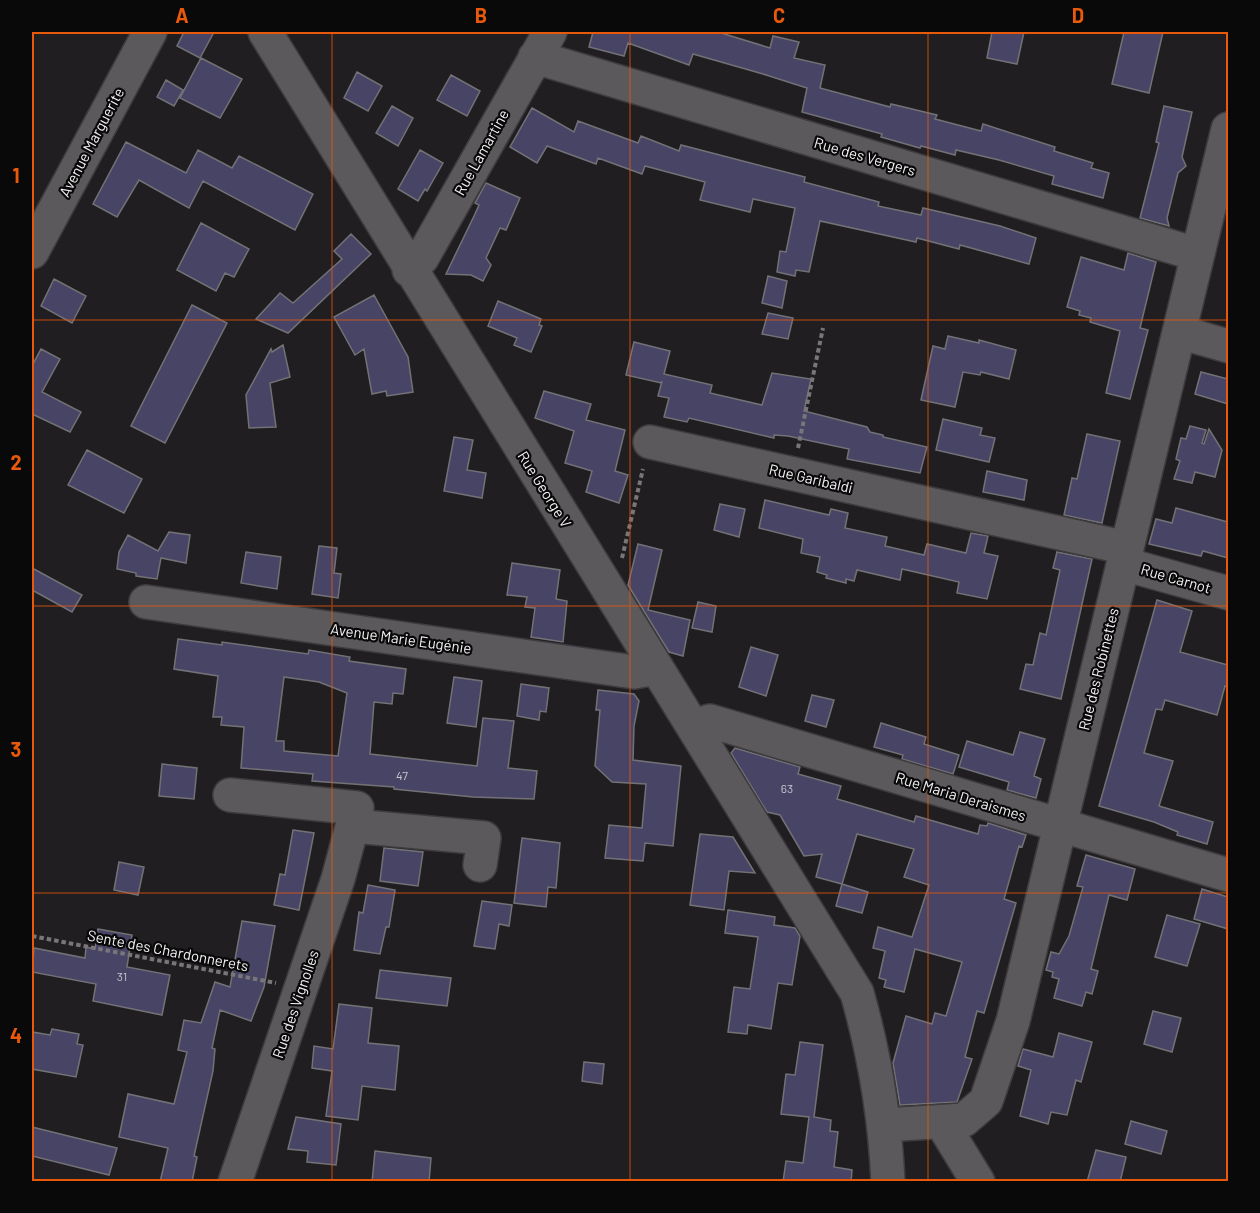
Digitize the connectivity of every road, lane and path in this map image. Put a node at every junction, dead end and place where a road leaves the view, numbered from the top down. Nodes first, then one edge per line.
1 (150, 32) edge
2 (265, 32) edge
3 (542, 44) edge
4 (1228, 129) edge
5 (32, 252) edge
6 (1197, 254) junction
7 (409, 270) junction
8 (823, 328) dead end
9 (1179, 332) junction
10 (1228, 346) edge
11 (650, 442) joint
12 (793, 474) junction
13 (1126, 556) junction
14 (1228, 593) edge
15 (612, 596) junction
16 (146, 602) dead end
17 (655, 669) junction
18 (694, 726) junction
19 (230, 795) dead end
20 (352, 826) junction
21 (1059, 826) junction
22 (480, 865) dead end
23 (1228, 875) edge
24 (32, 936) edge
25 (300, 988) junction
26 (942, 1123) junction
27 (885, 1125) junction
28 (235, 1182) edge
29 (888, 1182) edge
30 (978, 1182) edge

1 - 5 street, Avenue Marguerite
2 - 7 street, Rue George V
3 - 6 street, Rue des Vergers
3 - 7 street, Rue Lamartine
4 - 6 street, Rue des Robinettes
6 - 9 street, Rue des Robinettes
7 - 15 street, Rue George V
8 - 12 path
9 - 10 street
9 - 13 street, Rue des Robinettes
11 - 12 street, Rue Garibaldi
11 - 15 path
12 - 13 street, Rue Garibaldi
13 - 14 street, Rue Carnot
13 - 21 street, Rue des Robinettes
15 - 17 street, Rue George V
16 - 17 street, Avenue Marie Eugénie
17 - 18 street, Rue George V
18 - 21 street, Rue Maria Deraismes
18 - 27 street, Rue George V
19 - 20 street
20 - 22 street
20 - 25 street, Rue des Vignolles
21 - 23 street, Rue Maria Deraismes
21 - 26 street, Rue des Robinettes
24 - 25 path, Sente des Chardonnerets
25 - 28 street, Rue des Vignolles
26 - 27 street, Rue des Robinettes
26 - 30 street
27 - 29 street, Rue George V

